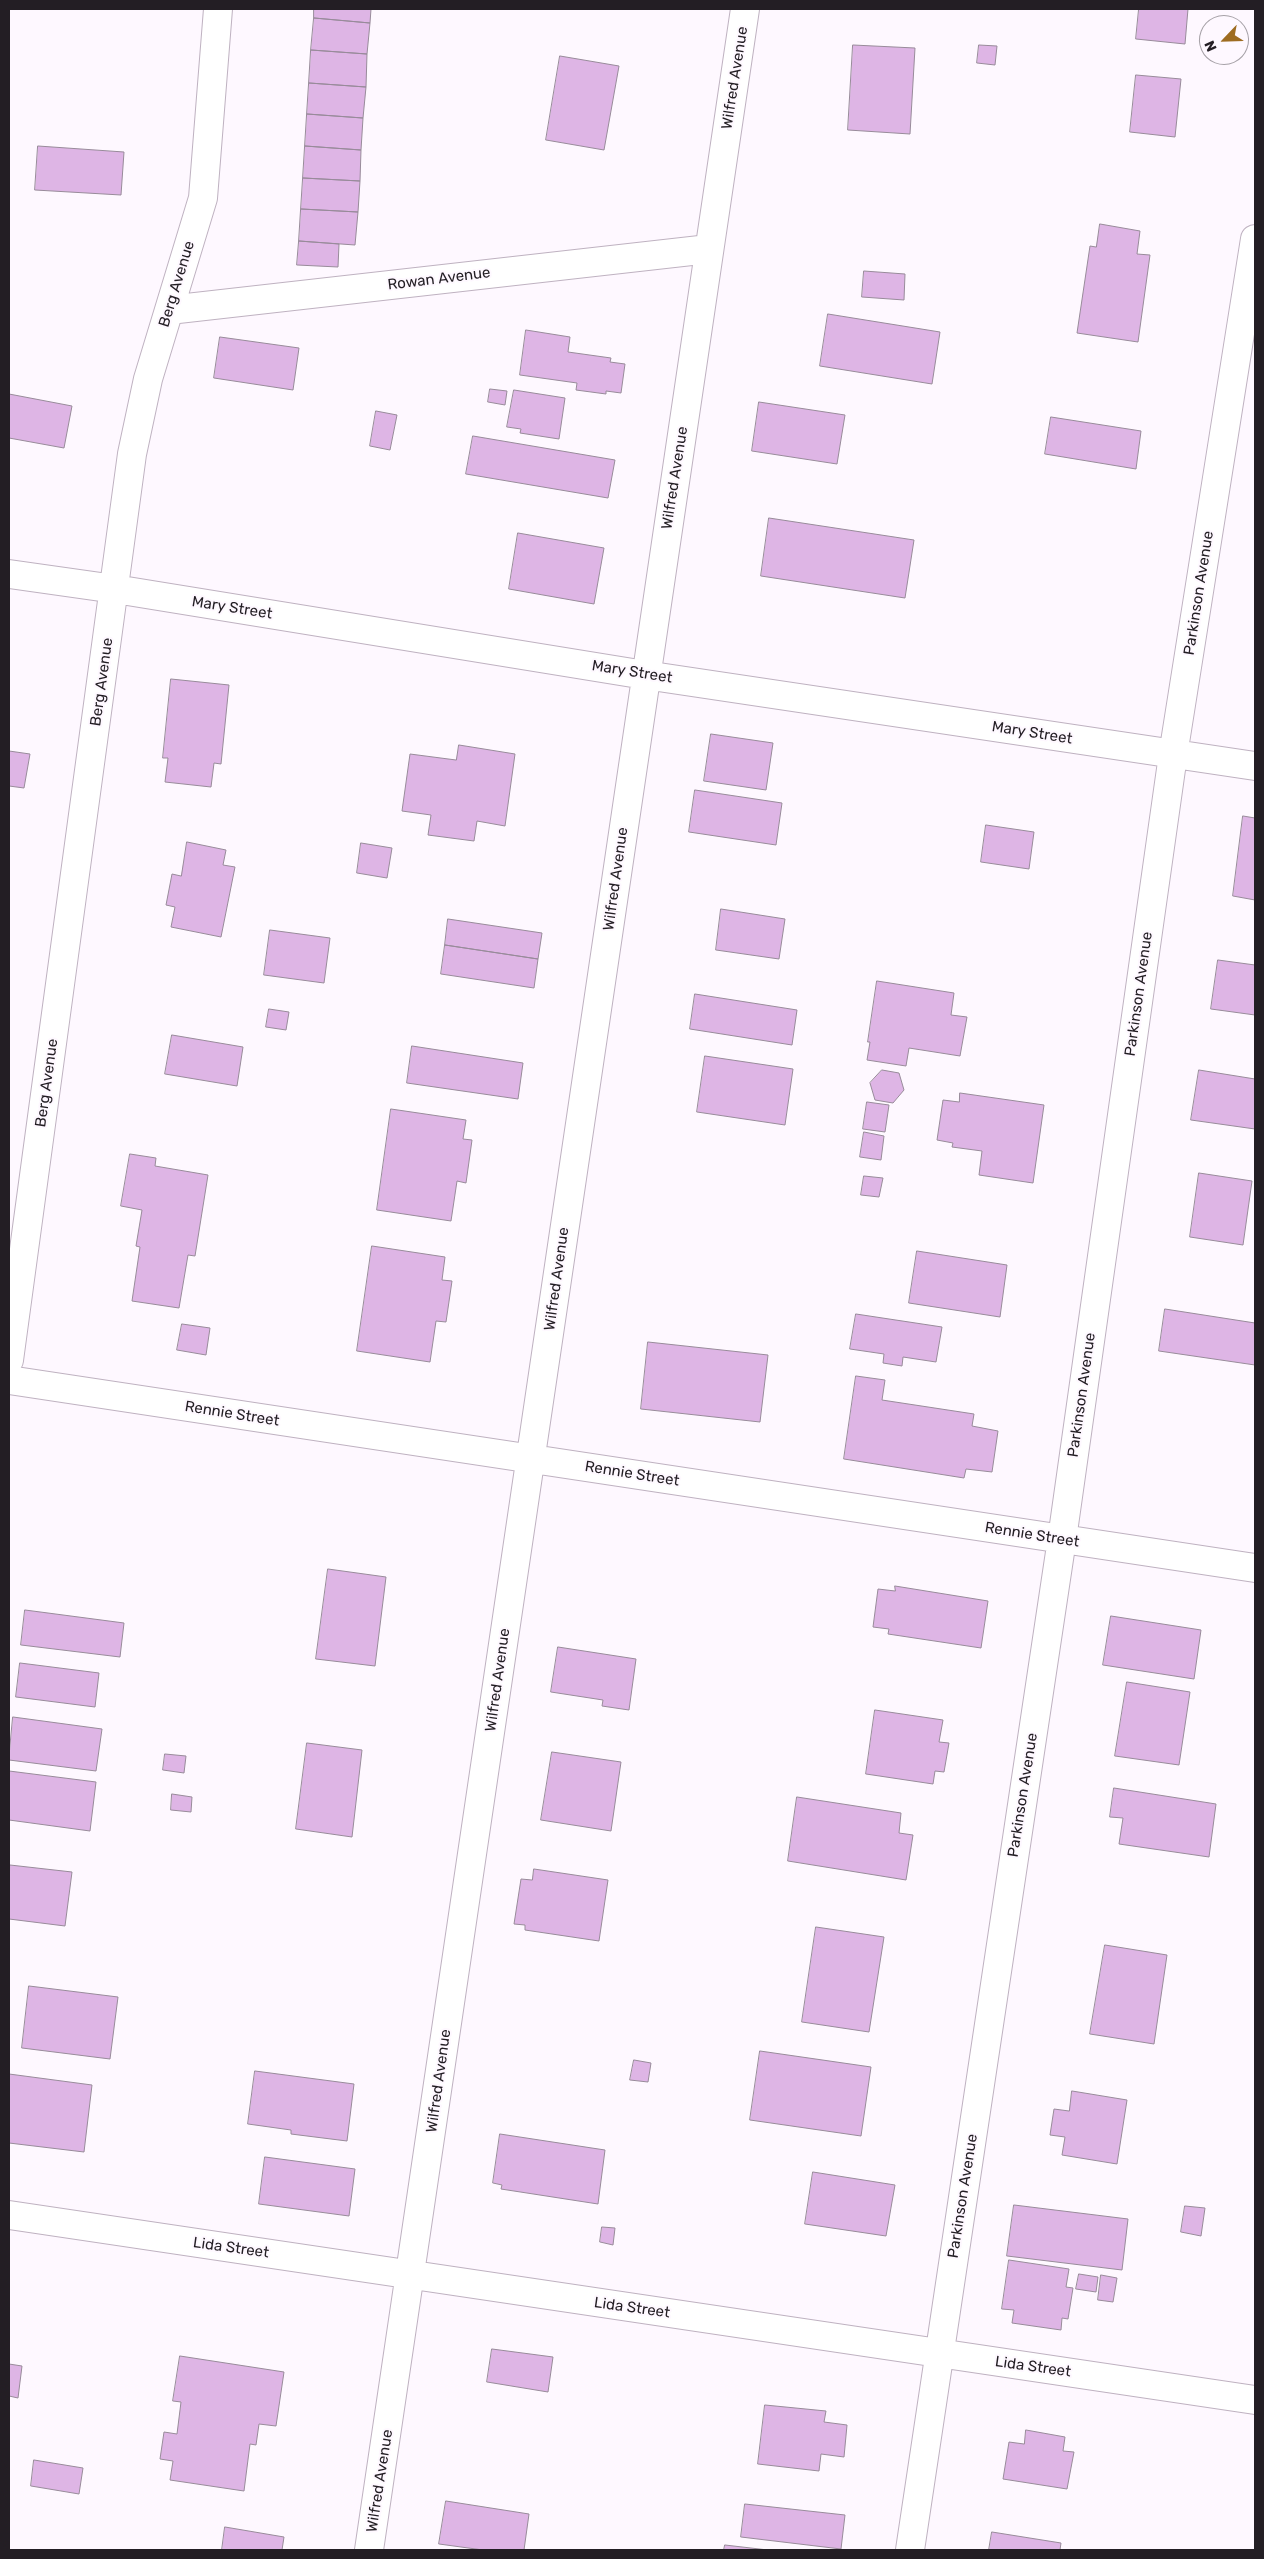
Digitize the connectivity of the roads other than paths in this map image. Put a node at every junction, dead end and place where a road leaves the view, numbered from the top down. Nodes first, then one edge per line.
1 (218, 9) edge
2 (745, 9) edge
3 (1255, 240) edge
4 (709, 249) junction
5 (169, 310) junction
6 (9, 574) edge
7 (115, 588) junction
8 (645, 675) junction
9 (1173, 754) junction
10 (1255, 766) edge
11 (9, 1360) edge
12 (9, 1380) edge
13 (531, 1459) junction
14 (1062, 1539) junction
15 (1255, 1568) edge
16 (9, 2215) edge
17 (411, 2275) junction
18 (939, 2353) junction
19 (1255, 2400) edge
20 (369, 2550) edge
21 (910, 2550) edge

1 - 5 street, Berg Avenue
2 - 4 street, Wilfred Avenue
3 - 9 street, Parkinson Avenue
4 - 5 street, Rowan Avenue
4 - 8 street, Wilfred Avenue
5 - 7 street, Berg Avenue
6 - 7 street, Mary Street
7 - 8 street, Mary Street
7 - 11 street, Berg Avenue
8 - 9 street, Mary Street
8 - 13 street, Wilfred Avenue
9 - 10 street, Mary Street
9 - 14 street, Parkinson Avenue
12 - 13 street, Rennie Street
13 - 14 street, Rennie Street
13 - 17 street, Wilfred Avenue
14 - 15 street, Rennie Street
14 - 18 street, Parkinson Avenue
16 - 17 street, Lida Street
17 - 18 street, Lida Street
17 - 20 street, Wilfred Avenue
18 - 19 street, Lida Street
18 - 21 street, Parkinson Avenue

